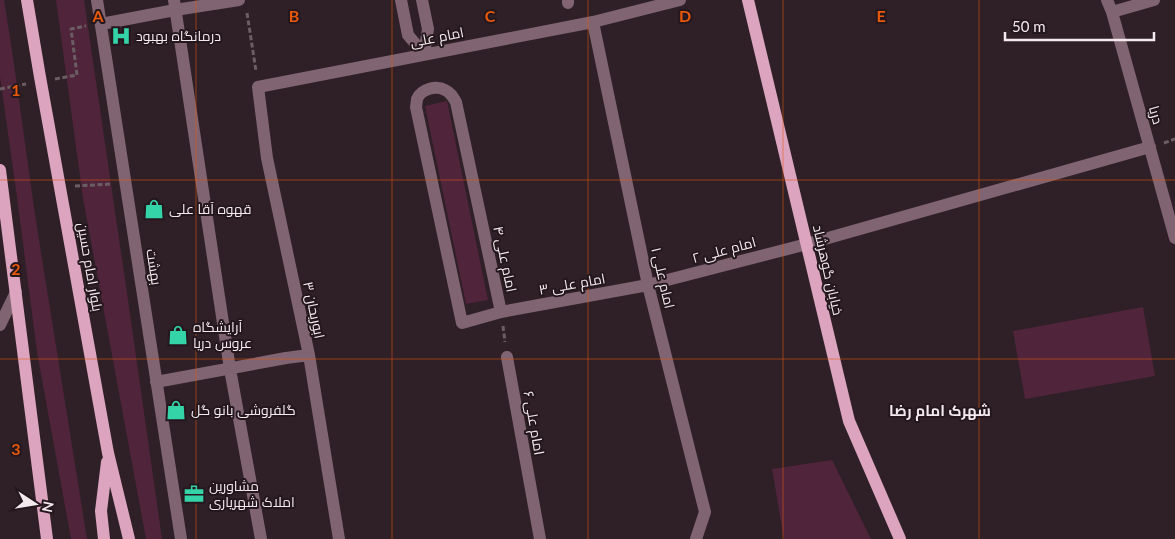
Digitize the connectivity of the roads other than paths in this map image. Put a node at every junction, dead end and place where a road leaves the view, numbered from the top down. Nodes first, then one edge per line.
1 (27, 0) edge
2 (97, 0) edge
3 (401, 0) edge
4 (422, 0) edge
5 (680, 0) edge
6 (748, 0) edge
7 (1107, 0) edge
8 (1154, 0) edge
9 (243, 4) edge
10 (174, 5) edge
11 (1112, 12) junction
12 (593, 22) junction
13 (101, 24) junction
14 (424, 54) junction
15 (258, 87) joint
16 (1150, 147) junction
17 (0, 170) edge
18 (1, 185) edge
19 (1175, 238) edge
20 (807, 244) junction
21 (648, 285) junction
22 (16, 292) junction
23 (501, 312) junction
24 (0, 325) edge
25 (309, 355) junction
26 (507, 357) road end
27 (230, 369) junction
28 (156, 382) junction
29 (108, 453) junction
30 (47, 539) edge
31 (104, 539) edge
32 (128, 539) edge
33 (181, 539) edge
34 (261, 539) edge
35 (339, 539) edge
36 (540, 539) edge
37 (696, 539) edge
38 (900, 539) edge

1 - 29 main road, بلوار امام حسین
2 - 13 street, بهشت
3 - 14 street
4 - 14 street
5 - 12 street, امام علی
6 - 20 main road, خیابان گوهرشاد
7 - 11 street, دریا
8 - 11 street
9 - 10 street
10 - 13 street
10 - 27 street
11 - 16 street, دریا
12 - 14 street, امام علی
12 - 21 street, امام علی ۱
13 - 28 street, بهشت
14 - 15 street, امام علی
15 - 25 street, ابوریحان ۳
16 - 19 street, دریا
16 - 20 street, امام علی ۲
17 - 18 main road
18 - 22 main road
20 - 21 street, امام علی ۲
20 - 38 main road, خیابان گوهرشاد
21 - 23 street, امام علی ۳
21 - 37 street, امام علی ۱
22 - 24 street
22 - 30 main road
23 - 23 street, امام علی ۴
25 - 27 street
25 - 35 street, ابوریحان ۳
26 - 36 street, امام علی ۶
27 - 28 street
27 - 34 street
28 - 33 street, بهشت
29 - 31 main road
29 - 32 main road, بلوار امام حسین

